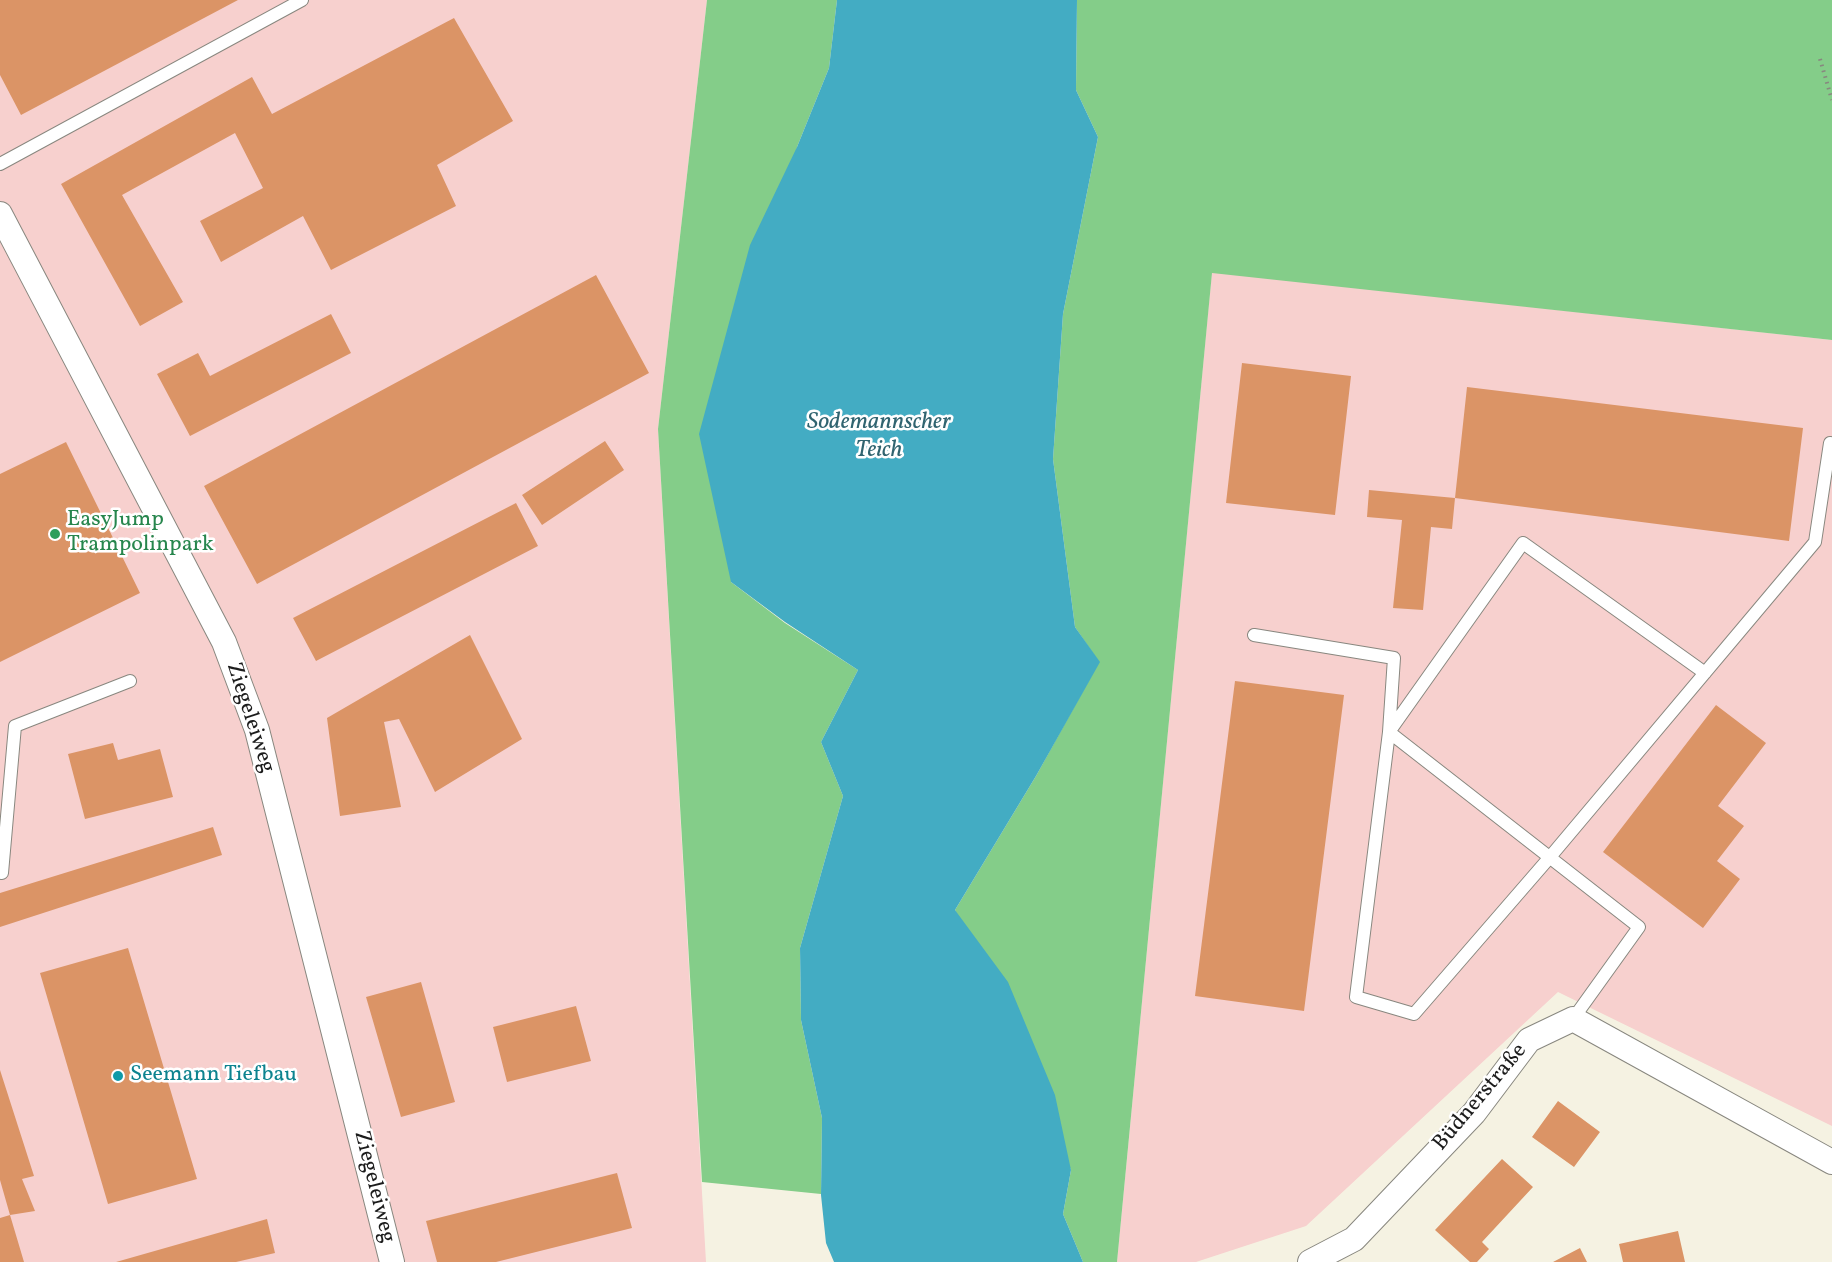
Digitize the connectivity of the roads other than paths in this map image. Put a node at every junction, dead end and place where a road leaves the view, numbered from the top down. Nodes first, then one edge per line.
1 (302, 0) edge
2 (0, 164) edge
3 (0, 214) edge
4 (1830, 443) dead end
5 (1254, 635) dead end
6 (1705, 673) junction
7 (130, 681) dead end
8 (1389, 732) junction
9 (1550, 857) junction
10 (2, 873) dead end
11 (1573, 1019) junction
12 (1832, 1162) edge
13 (392, 1262) edge
14 (1310, 1262) edge

1 - 2 lane
3 - 13 street, Ziegeleiweg
4 - 6 lane
5 - 8 lane
6 - 8 lane
6 - 9 lane
7 - 10 lane
8 - 9 lane
8 - 9 lane
9 - 11 lane
11 - 12 street
11 - 14 street, Büdnerstraße

